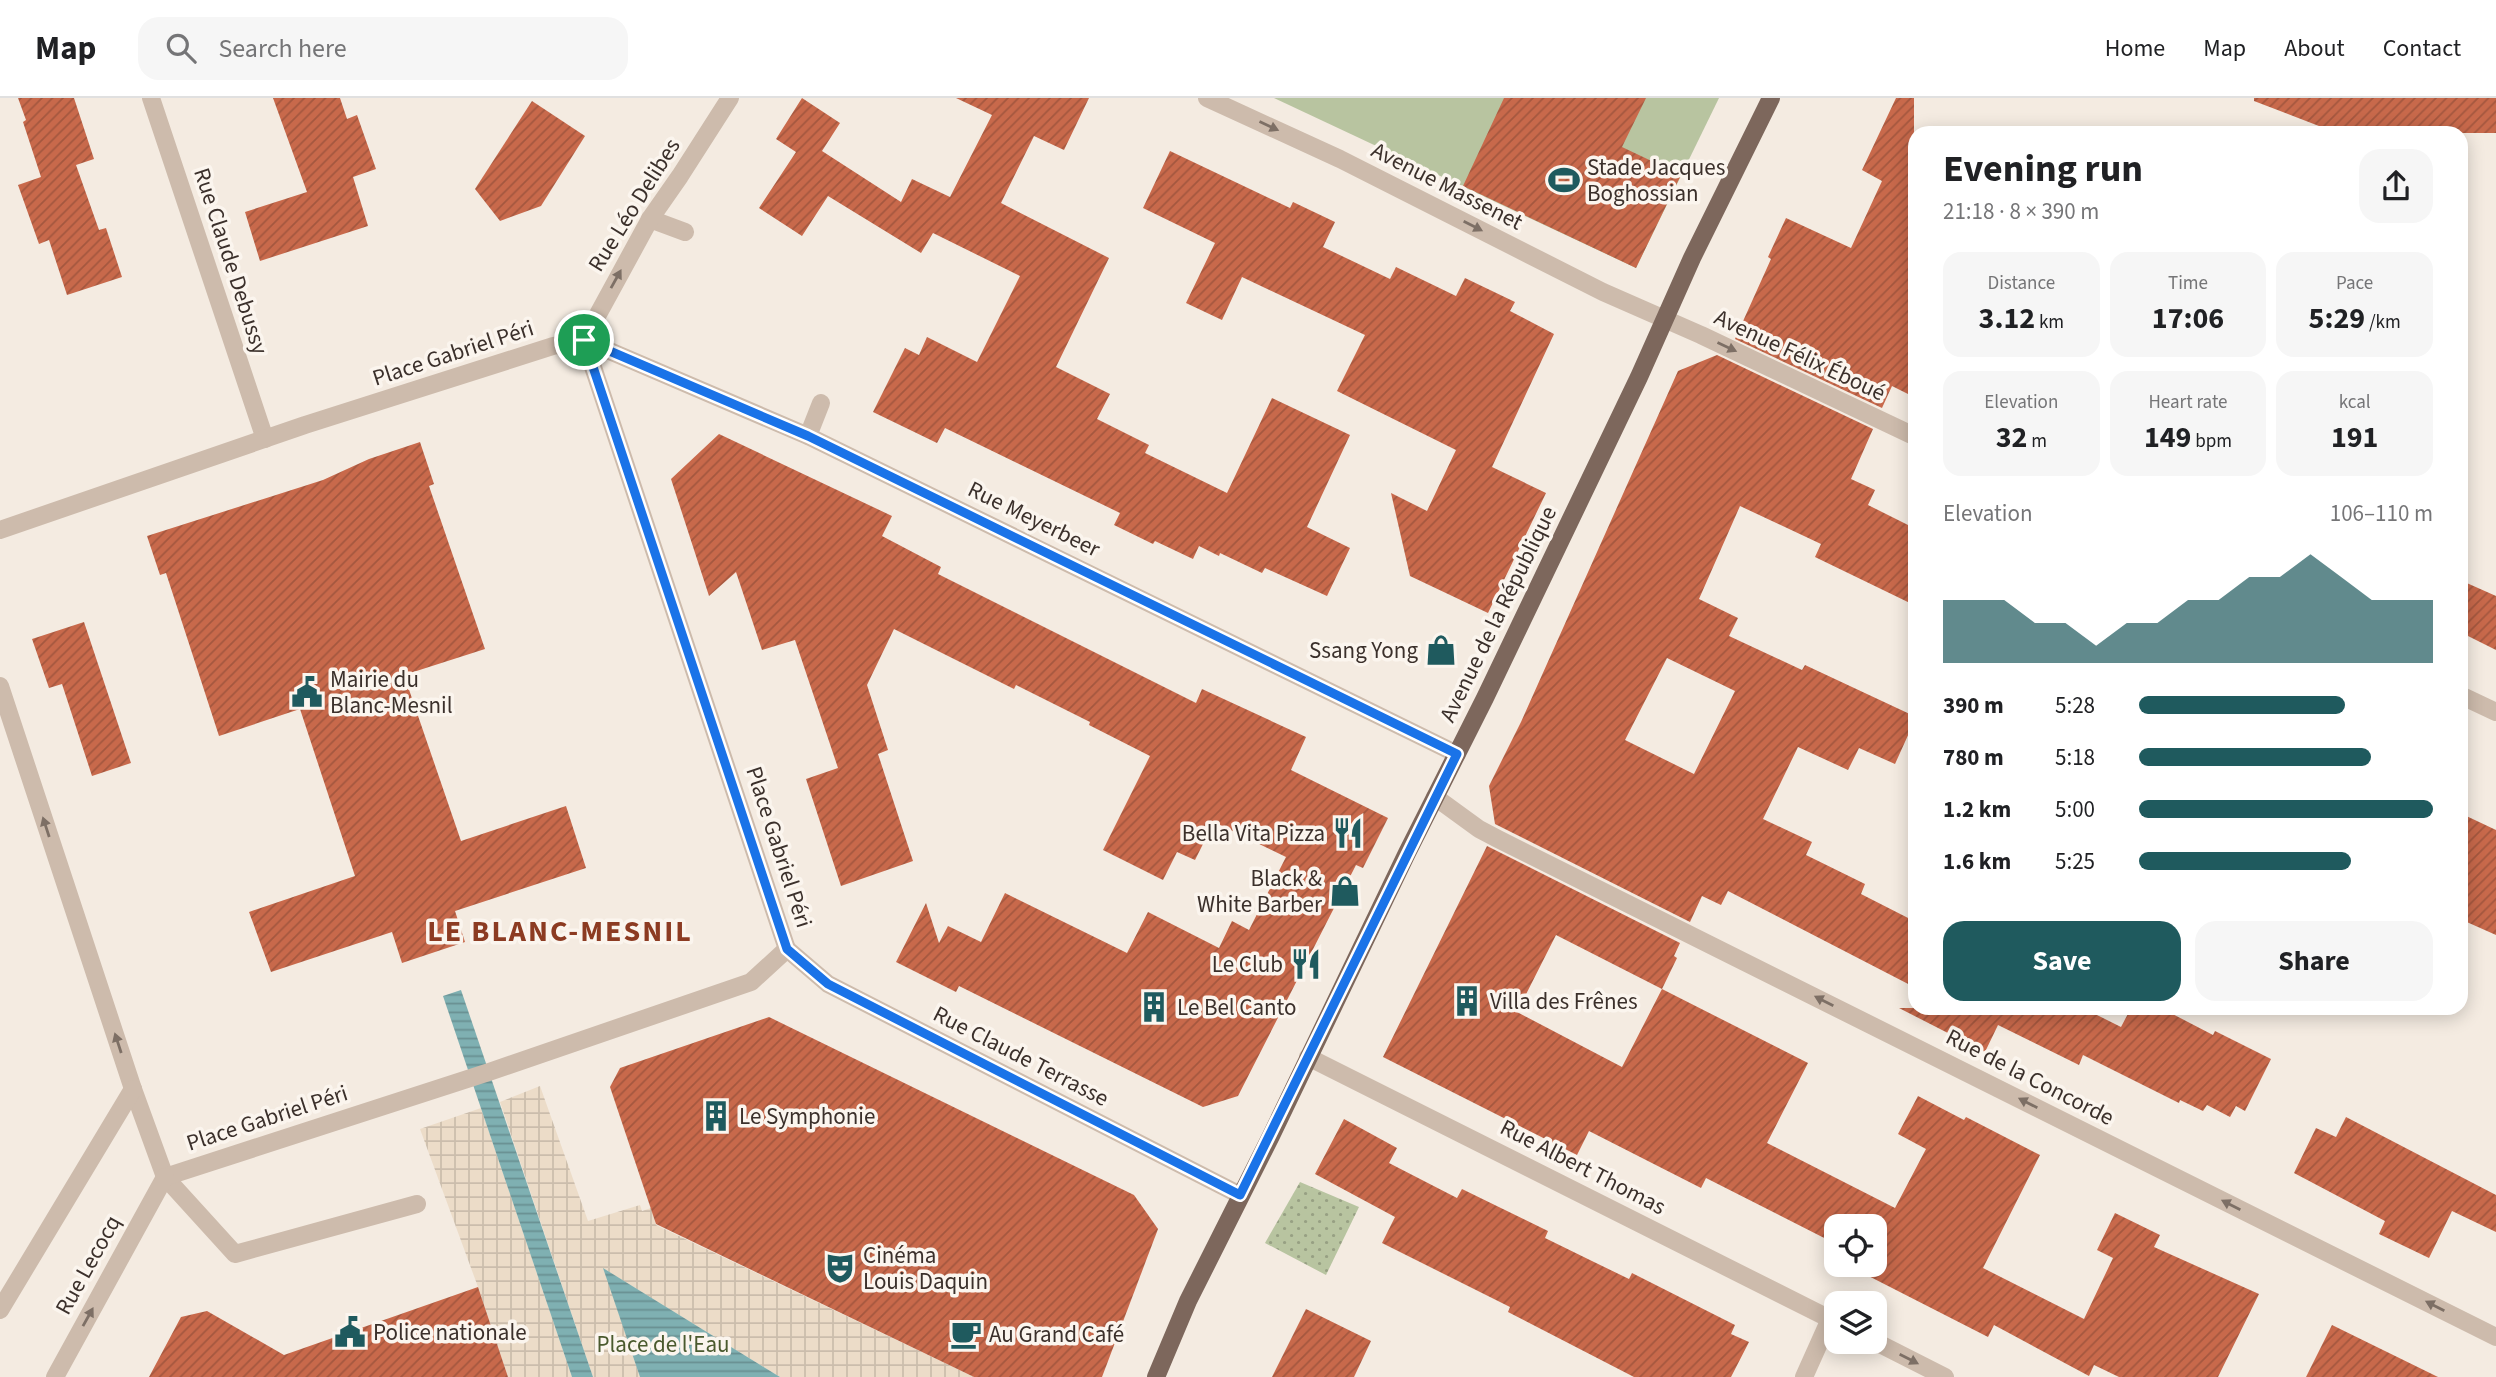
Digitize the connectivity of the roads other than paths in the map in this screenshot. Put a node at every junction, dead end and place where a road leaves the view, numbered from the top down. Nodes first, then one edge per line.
1 (151, 98) edge
2 (730, 98) edge
3 (1207, 98) edge
4 (1771, 98) edge
5 (650, 219) junction
6 (685, 232) dead end
7 (1665, 319) junction
8 (584, 340) junction
9 (821, 403) dead end
10 (1908, 433) edge
11 (808, 436) junction
12 (265, 439) junction
13 (0, 530) edge
14 (0, 686) edge
15 (2468, 699) edge
16 (2496, 712) edge
17 (1457, 754) junction
18 (1435, 797) junction
19 (787, 949) junction
20 (1308, 1057) junction
21 (133, 1089) junction
22 (164, 1177) junction
23 (1240, 1195) junction
24 (417, 1204) dead end
25 (0, 1310) edge
26 (1824, 1315) edge
27 (2496, 1337) edge
28 (1824, 1338) edge
29 (1887, 1348) edge
30 (56, 1377) edge
31 (1156, 1377) edge
32 (1804, 1377) edge
33 (1945, 1377) edge

1 - 12 street, Rue Claude Debussy
2 - 5 street, Rue Léo Delibes
3 -> 7 street, Avenue Massenet
4 - 7 main road, Avenue de la République
5 - 6 street
8 -> 5 street, Rue Léo Delibes
7 -> 10 street, Avenue Félix Éboué
7 - 17 main road, Avenue de la République
8 - 11 street, Rue Meyerbeer
8 - 12 street, Place Gabriel Péri
8 - 19 street, Place Gabriel Péri
9 - 11 street
11 - 17 street, Rue Meyerbeer
12 - 13 street, Place Gabriel Péri
21 -> 14 street, Place Gabriel Péri
15 - 16 street
17 - 18 main road, Avenue de la République
18 - 20 main road, Avenue de la République
27 -> 18 street, Rue de la Concorde
19 - 22 street, Place Gabriel Péri
19 - 23 street, Rue Claude Terrasse
20 - 23 main road, Avenue de la République
20 - 26 street, Rue Albert Thomas
21 - 22 street, Place Gabriel Péri
21 - 25 street
22 - 24 street
30 -> 22 street, Rue Lecocq
23 - 31 main road, Avenue de la République
28 - 32 street
29 -> 33 street

